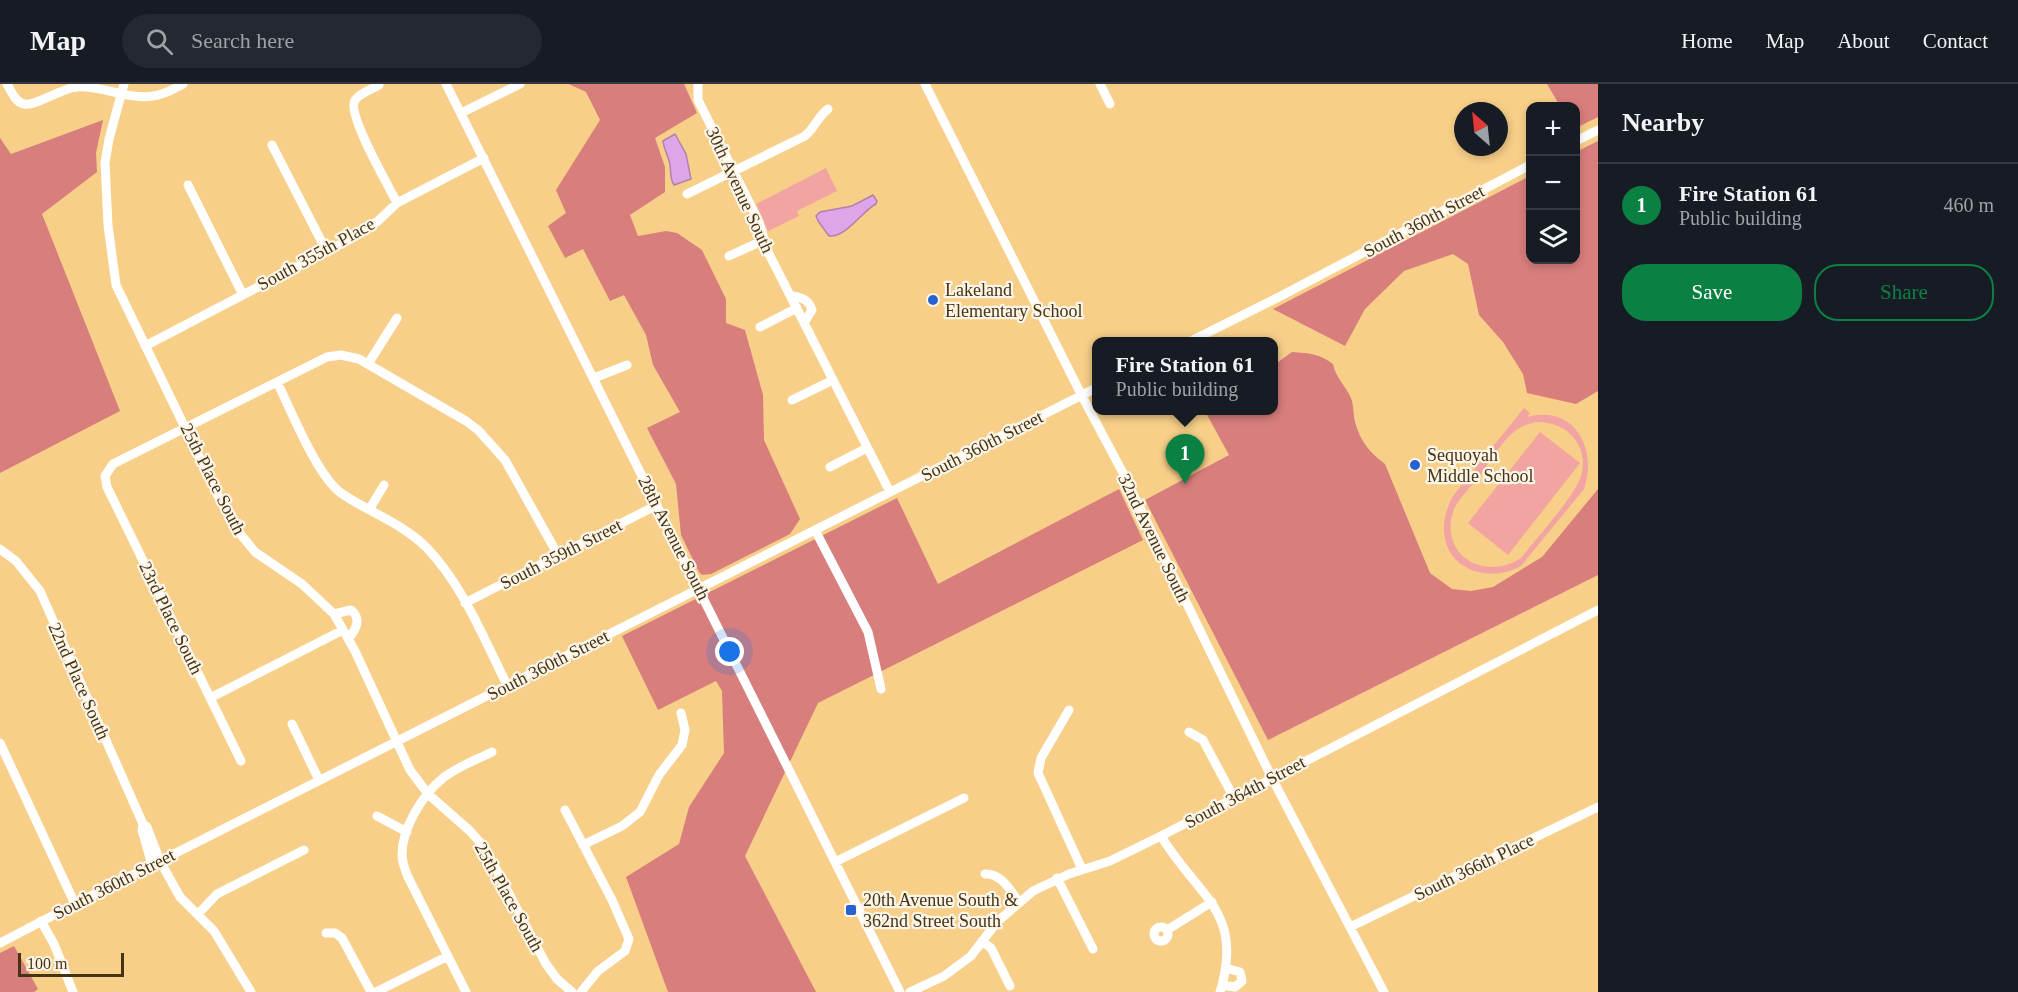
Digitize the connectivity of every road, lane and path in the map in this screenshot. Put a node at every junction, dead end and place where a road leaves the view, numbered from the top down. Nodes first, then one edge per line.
1 (7, 84) edge
2 (183, 84) edge
3 (446, 84) edge
4 (520, 84) edge
5 (698, 84) edge
6 (925, 84) edge
7 (1101, 84) edge
8 (380, 85) edge
9 (123, 88) edge
10 (1110, 104) dead end
11 (828, 109) dead end
12 (461, 113) junction
13 (1598, 130) edge
14 (1580, 139) edge
15 (272, 145) dead end
16 (484, 158) junction
17 (1526, 167) edge
18 (733, 171) junction
19 (188, 185) dead end
20 (687, 194) dead end
21 (397, 203) junction
22 (764, 240) junction
23 (327, 252) junction
24 (729, 256) dead end
25 (243, 295) junction
26 (790, 295) junction
27 (797, 308) junction
28 (397, 318) dead end
29 (804, 323) junction
30 (760, 327) dead end
31 (1199, 337) edge
32 (145, 346) junction
33 (368, 364) junction
34 (627, 365) dead end
35 (594, 378) junction
36 (833, 380) junction
37 (276, 382) junction
38 (1092, 390) edge
39 (1082, 396) junction
40 (792, 400) dead end
41 (186, 428) junction
42 (867, 448) junction
43 (830, 467) dead end
44 (384, 485) dead end
45 (890, 492) junction
46 (657, 505) junction
47 (369, 510) junction
48 (815, 530) junction
49 (0, 549) edge
50 (558, 555) junction
51 (699, 589) junction
52 (465, 603) junction
53 (1598, 610) edge
54 (334, 614) junction
55 (346, 634) junction
56 (507, 685) junction
57 (881, 689) dead end
58 (210, 698) junction
59 (1069, 710) dead end
60 (681, 713) dead end
61 (292, 724) dead end
62 (1189, 732) dead end
63 (396, 742) junction
64 (0, 743) edge
65 (492, 752) dead end
66 (241, 761) dead end
67 (1272, 777) junction
68 (319, 780) junction
69 (428, 794) junction
70 (964, 798) dead end
71 (1234, 798) junction
72 (1598, 807) edge
73 (565, 810) dead end
74 (377, 816) dead end
75 (407, 832) junction
76 (1161, 836) junction
77 (583, 845) junction
78 (304, 850) dead end
79 (835, 862) junction
80 (156, 863) junction
81 (1082, 869) junction
82 (985, 874) dead end
83 (1057, 878) junction
84 (1019, 902) junction
85 (1212, 902) junction
86 (75, 904) junction
87 (198, 914) junction
88 (41, 921) junction
89 (1350, 927) junction
90 (1167, 930) dead end
91 (326, 933) dead end
92 (982, 941) junction
93 (0, 944) edge
94 (1093, 949) dead end
95 (448, 956) junction
96 (1226, 968) junction
97 (1010, 986) dead end
98 (1221, 988) edge
99 (73, 992) edge
100 (252, 992) edge
101 (371, 992) edge
102 (376, 992) edge
103 (466, 992) edge
104 (572, 992) edge
105 (581, 992) edge
106 (900, 992) edge
107 (910, 992) edge
108 (1383, 992) edge

1 - 9 street
2 - 9 street
3 - 12 street, 28th Avenue South
4 - 12 street
5 - 18 street, 30th Avenue South
6 - 39 street, 32nd Avenue South
7 - 10 street
8 - 21 street
9 - 32 street, 25th Place South
11 - 18 street
12 - 16 street, 28th Avenue South
13 - 14 street
15 - 23 street
16 - 21 street, South 355th Place
16 - 35 street, 28th Avenue South
17 - 31 street, South 360th Street
18 - 20 street
18 - 22 street, 30th Avenue South
19 - 25 street
21 - 23 street, South 355th Place
22 - 24 street
22 - 26 street, 30th Avenue South
23 - 25 street, South 355th Place
25 - 32 street, South 355th Place
26 - 27 street, 30th Avenue South
26 - 29 street, 30th Avenue South
27 - 29 street, 30th Avenue South
27 - 30 street
28 - 33 street
29 - 36 street, 30th Avenue South
32 - 41 street, 25th Place South
33 - 37 street
33 - 50 street
34 - 35 street
35 - 46 street, 28th Avenue South
36 - 40 street
36 - 42 street, 30th Avenue South
37 - 41 street
37 - 47 street
38 - 39 street, South 360th Street
39 - 45 street, South 360th Street
39 - 67 street, 32nd Avenue South
41 - 54 street, 25th Place South
41 - 58 street, 23rd Place South
42 - 43 street
42 - 45 street, 30th Avenue South
44 - 47 street
45 - 48 street, South 360th Street
46 - 50 street, South 359th Street
46 - 51 street, 28th Avenue South
47 - 52 street
48 - 51 street, South 360th Street
48 - 57 street
49 - 80 street, 22nd Place South
50 - 52 street, South 359th Street
51 - 56 street, South 360th Street
51 - 79 street, 28th Avenue South
52 - 56 street
53 - 67 street, South 364th Street
54 - 55 street, 25th Place South
54 - 55 street
55 - 58 street
55 - 63 street, 25th Place South
56 - 63 street, South 360th Street
58 - 66 street, 23rd Place South
59 - 81 street
60 - 77 street
61 - 68 street
62 - 71 street
63 - 68 street, South 360th Street
63 - 69 street, 25th Place South
64 - 86 street
65 - 69 street
67 - 71 street, South 364th Street
67 - 89 street, 32nd Avenue South
68 - 80 street, South 360th Street
69 - 75 street
69 - 104 street, 25th Place South
70 - 79 street
71 - 76 street, South 364th Street
72 - 89 street, South 366th Place
73 - 77 street
74 - 75 street
75 - 95 street
76 - 81 street, South 364th Street
76 - 85 street
77 - 105 street
78 - 87 street
79 - 106 street, 28th Avenue South
80 - 86 street, South 360th Street
80 - 87 street, 22nd Place South
81 - 83 street, South 364th Street
82 - 84 street
83 - 84 street, South 364th Street
83 - 94 street
84 - 92 street, South 364th Street
85 - 90 street
85 - 96 street
86 - 88 street, South 360th Street
87 - 100 street, 22nd Place South
88 - 93 street, South 360th Street
88 - 99 street
89 - 108 street, 32nd Avenue South
91 - 101 street
92 - 97 street
92 - 107 street, South 364th Street
95 - 102 street
95 - 103 street
96 - 98 street
96 - 98 street

